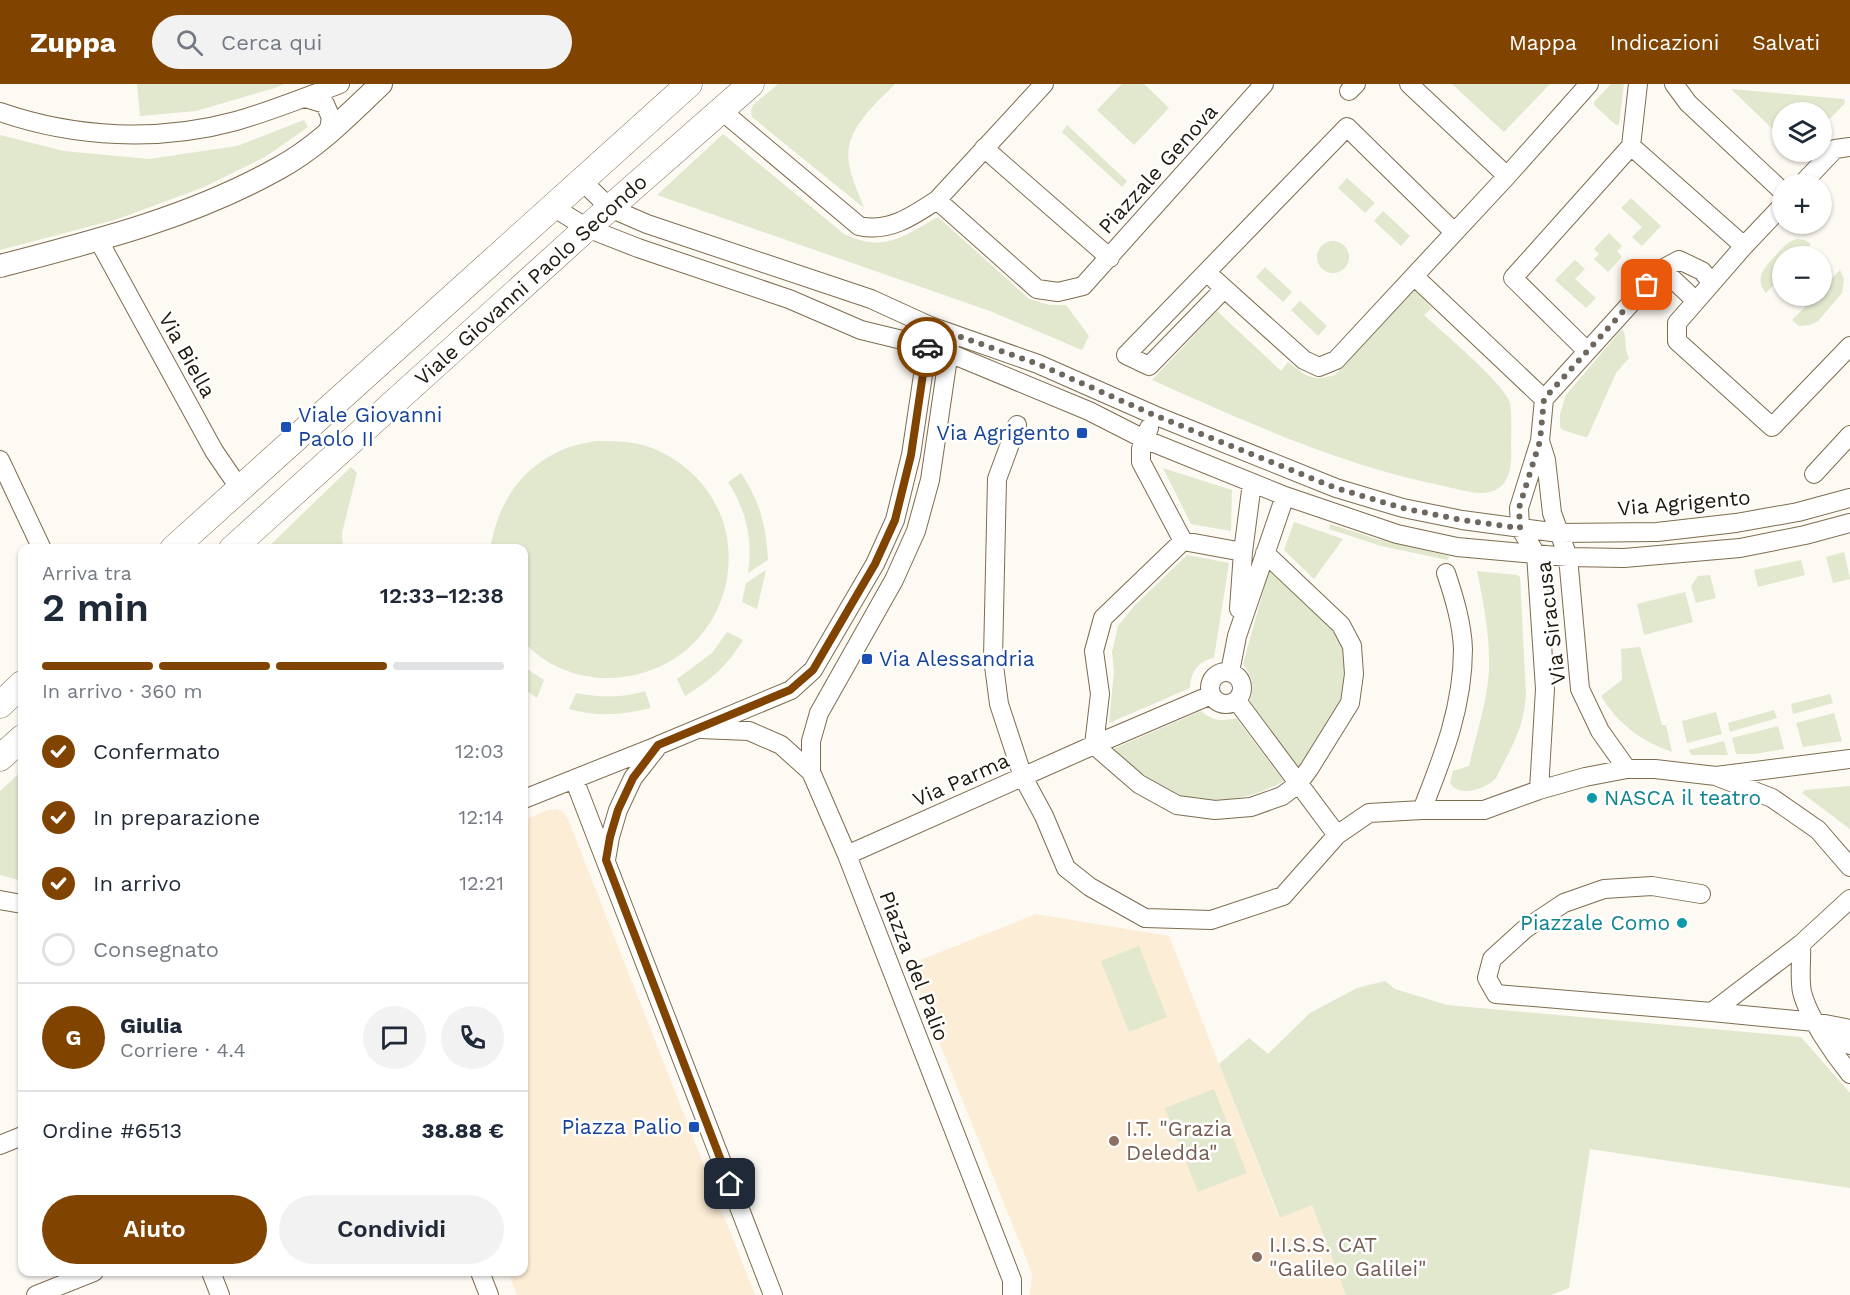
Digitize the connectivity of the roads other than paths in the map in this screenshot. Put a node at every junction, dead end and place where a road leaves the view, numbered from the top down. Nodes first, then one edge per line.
1 (340, 84) edge
2 (381, 84) edge
3 (689, 84) edge
4 (751, 84) edge
5 (1044, 84) edge
6 (1263, 84) edge
7 (1408, 84) edge
8 (1589, 84) edge
9 (1638, 84) edge
10 (1674, 84) edge
11 (305, 98) junction
12 (722, 111) junction
13 (0, 112) edge
14 (328, 134) junction
15 (1631, 147) junction
16 (1850, 147) edge
17 (984, 148) junction
18 (1811, 174) edge
19 (1507, 176) junction
20 (582, 181) junction
21 (1772, 182) edge
22 (937, 200) junction
23 (554, 207) junction
24 (610, 208) junction
25 (1772, 217) edge
26 (587, 228) junction
27 (1454, 232) junction
28 (99, 241) junction
29 (1744, 246) junction
30 (1110, 258) junction
31 (0, 266) edge
32 (1662, 269) junction
33 (1207, 272) junction
34 (1414, 276) junction
35 (1712, 283) junction
36 (1224, 289) junction
37 (1696, 301) junction
38 (930, 326) junction
39 (952, 334) junction
40 (927, 346) junction
41 (1850, 346) edge
42 (1587, 351) junction
43 (949, 353) junction
44 (1544, 399) junction
45 (1154, 415) junction
46 (1017, 425) dead end
47 (1850, 435) edge
48 (1144, 439) junction
49 (1540, 441) junction
50 (0, 460) edge
51 (1814, 474) dead end
52 (1252, 483) junction
53 (240, 489) junction
54 (1285, 496) junction
55 (1850, 498) edge
56 (1850, 523) edge
57 (1520, 528) junction
58 (1559, 533) junction
59 (1183, 541) junction
60 (40, 544) edge
61 (179, 544) edge
62 (238, 544) edge
63 (1243, 552) junction
64 (1266, 553) junction
65 (1536, 554) junction
66 (1568, 557) junction
67 (1446, 573) dead end
68 (1237, 636) junction
69 (1230, 672) junction
70 (18, 688) edge
71 (1211, 695) junction
72 (1237, 701) junction
73 (0, 705) edge
74 (700, 729) junction
75 (18, 742) edge
76 (658, 745) junction
77 (1094, 745) junction
78 (0, 758) edge
79 (1850, 759) edge
80 (1626, 769) junction
81 (811, 772) junction
82 (1716, 776) junction
83 (1023, 777) junction
84 (574, 779) junction
85 (1298, 784) junction
86 (1539, 790) junction
87 (528, 797) edge
88 (1422, 810) junction
89 (1337, 835) junction
90 (847, 855) junction
91 (606, 860) junction
92 (1850, 867) edge
93 (1701, 894) dead end
94 (1850, 899) edge
95 (0, 900) edge
96 (18, 903) edge
97 (1801, 944) junction
98 (1712, 1012) junction
99 (1815, 1022) junction
100 (1850, 1029) edge
101 (1850, 1045) edge
102 (1850, 1074) edge
103 (18, 1138) edge
104 (0, 1145) edge
105 (84, 1276) edge
106 (213, 1276) edge
107 (482, 1276) edge
108 (36, 1295) edge
109 (220, 1295) edge
110 (489, 1295) edge
111 (773, 1295) edge
112 (1012, 1295) edge

1 - 11 street
2 - 14 street
3 - 20 main road, Viale Giovanni Paolo Secondo
4 - 12 main road, Viale Giovanni Paolo Secondo
5 - 17 street
6 - 30 street, Piazzale Genova
7 - 19 street
8 - 19 street
9 - 15 street
10 - 21 street
11 - 13 street
11 - 14 street
12 - 22 street
12 - 24 main road, Viale Giovanni Paolo Secondo
14 - 28 street
15 - 29 street
15 - 42 street
16 - 18 street
17 - 22 street
17 - 30 street, Piazzale Genova
19 - 27 street
20 - 23 main road, Viale Giovanni Paolo Secondo
20 - 24 street, Via Agrigento
22 - 30 street, Piazzale Genova
23 - 26 street
23 - 53 main road, Viale Giovanni Paolo Secondo
24 - 26 main road, Viale Giovanni Paolo Secondo
24 - 38 street, Via Agrigento
25 - 29 street
26 - 40 street
26 - 62 main road, Viale Giovanni Paolo Secondo
27 - 33 street
27 - 34 street
28 - 31 street
28 - 53 street, Via Biella
29 - 35 street
32 - 35 street
32 - 37 street
32 - 42 street
33 - 36 street
33 - 36 street
34 - 36 street
34 - 44 street
35 - 37 street
37 - 41 street
38 - 39 street, Via Agrigento
38 - 40 street
39 - 43 street
39 - 45 street, Via Agrigento
40 - 43 street
40 - 74 street, Piazza del Palio
42 - 44 street
43 - 48 street
43 - 81 street
44 - 49 street
45 - 48 street
45 - 57 street, Via Agrigento
46 - 83 street
47 - 51 street
48 - 52 street
48 - 59 street
49 - 57 street
49 - 58 street, Via Siracusa
50 - 60 street
52 - 54 street
52 - 63 street
53 - 61 main road, Viale Giovanni Paolo Secondo
54 - 64 street
54 - 65 street
55 - 58 street, Via Agrigento
56 - 66 street
57 - 58 street, Via Agrigento
57 - 65 street
58 - 66 street, Via Siracusa
59 - 63 street
59 - 77 street
63 - 68 street
64 - 68 street
64 - 85 street
65 - 66 street
65 - 86 street, Via Siracusa
66 - 80 street, Via Siracusa
67 - 88 street
68 - 69 street
69 - 71 street
69 - 72 street
70 - 73 main road
71 - 72 street
71 - 77 street, Via Parma
72 - 85 street
74 - 76 street, Piazza del Palio
74 - 81 street, Piazza del Palio
75 - 78 main road
76 - 84 street, Piazza del Palio
76 - 91 street
77 - 83 street, Via Parma
77 - 85 street
79 - 82 street
80 - 82 street
80 - 86 street
81 - 90 street, Piazza del Palio
82 - 92 street
83 - 89 street
83 - 90 street, Via Parma
84 - 87 street, Piazza del Palio
84 - 91 street
85 - 89 street
86 - 88 street
88 - 89 street
90 - 112 street, Piazza del Palio
91 - 111 street
93 - 98 street
94 - 97 street
95 - 96 street
97 - 98 street
97 - 99 street
98 - 99 street
99 - 100 street
99 - 101 street
99 - 102 street
103 - 104 street
105 - 108 street
106 - 109 street
107 - 110 street

